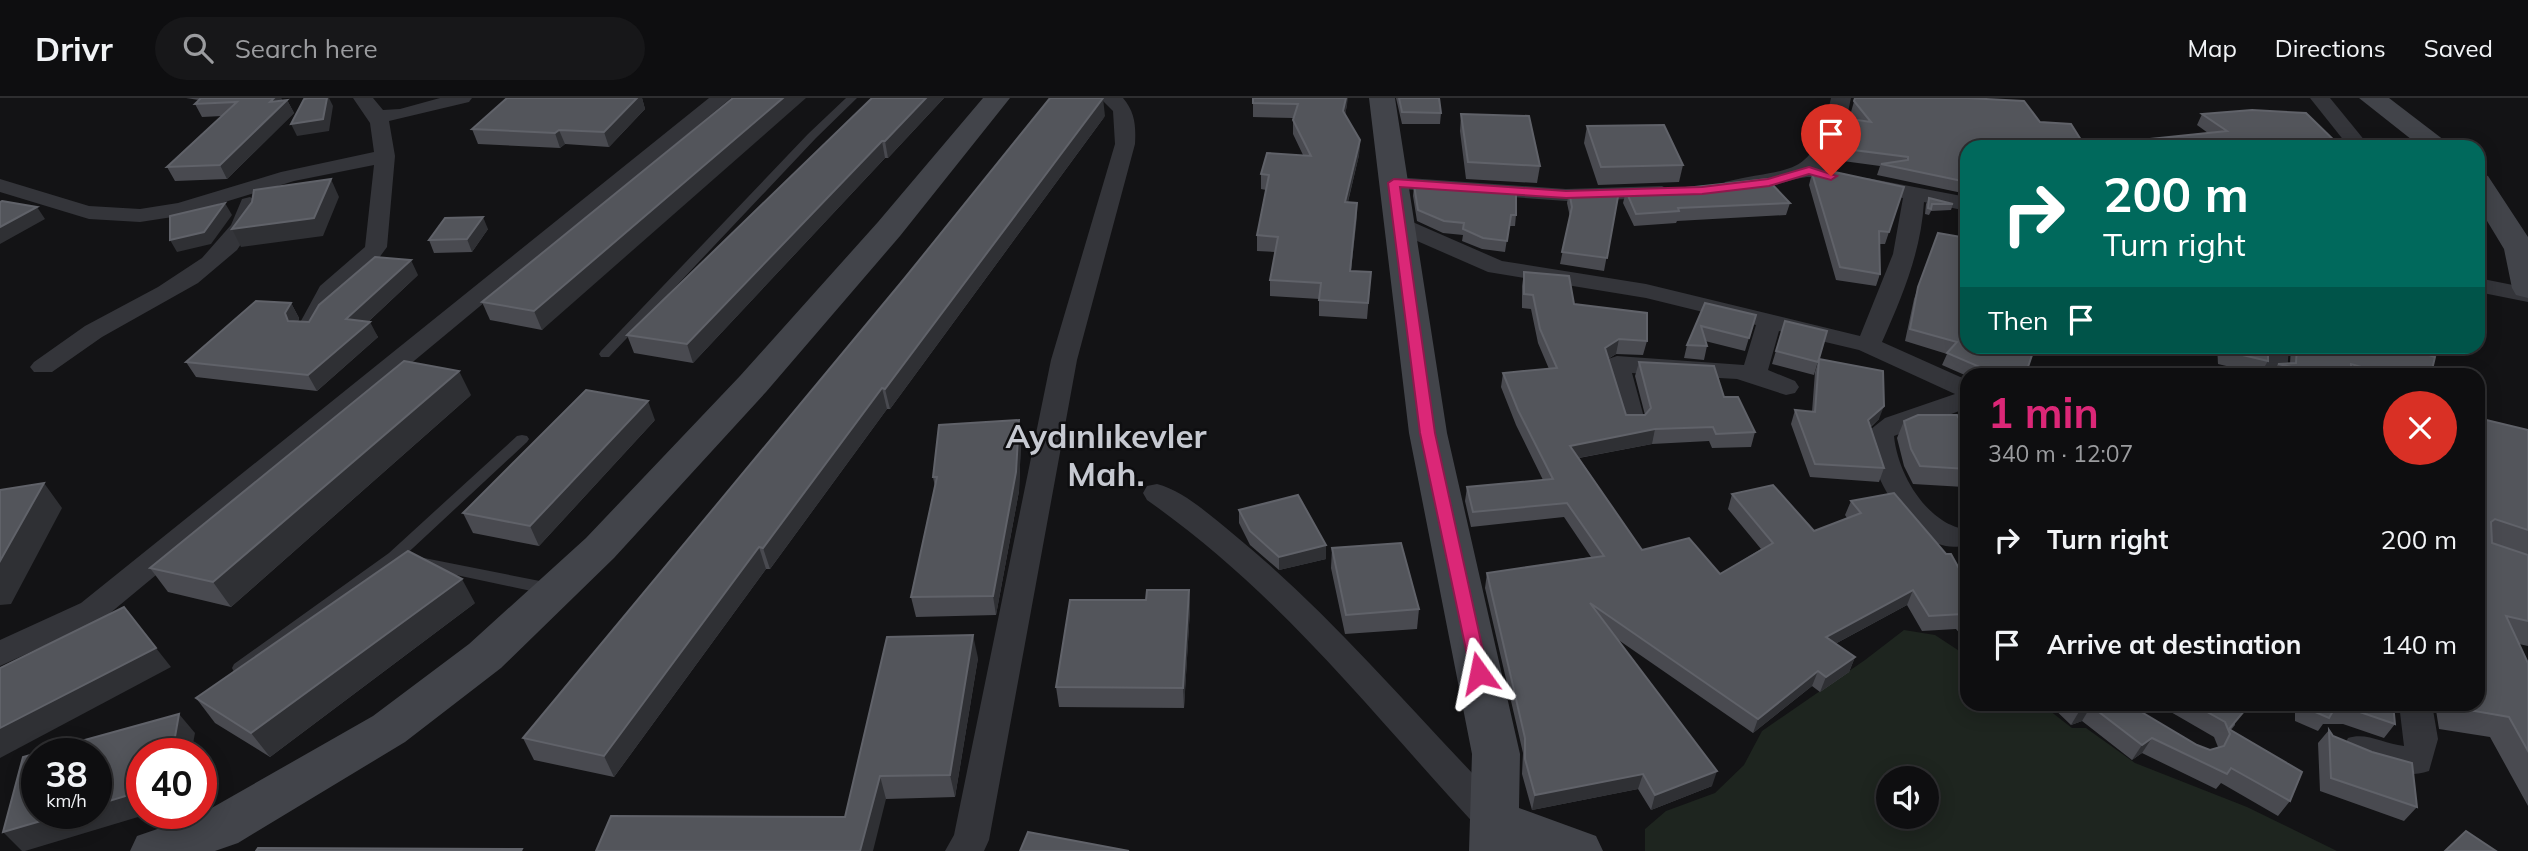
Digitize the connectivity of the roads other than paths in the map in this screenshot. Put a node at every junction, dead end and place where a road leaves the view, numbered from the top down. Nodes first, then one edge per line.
1 (363, 98) edge
2 (462, 98) edge
3 (721, 98) edge
4 (852, 98) edge
5 (1110, 98) edge
6 (1382, 98) edge
7 (1841, 98) edge
8 (2320, 98) edge
9 (2372, 98) edge
10 (991, 100) edge
11 (380, 116) junction
12 (2354, 140) edge
13 (2430, 140) edge
14 (385, 156) junction
15 (1809, 170) junction
16 (1394, 183) junction
17 (0, 185) edge
18 (253, 188) junction
19 (1715, 189) edge
20 (1688, 191) edge
21 (2485, 191) edge
22 (1914, 195) junction
23 (1960, 203) edge
24 (1400, 225) junction
25 (2518, 231) edge
26 (2485, 286) edge
27 (2528, 288) edge
28 (2528, 295) edge
29 (1770, 321) junction
30 (308, 330) edge
31 (1868, 345) junction
32 (605, 354) dead end
33 (43, 367) dead end
34 (1754, 374) junction
35 (1786, 387) dead end
36 (1960, 387) edge
37 (1960, 401) edge
38 (1632, 421) edge
39 (522, 439) dead end
40 (1157, 493) dead end
41 (1956, 538) dead end
42 (394, 557) junction
43 (555, 590) junction
44 (0, 654) edge
45 (240, 668) edge
46 (2417, 711) edge
47 (2335, 737) edge
48 (1494, 836) edge
49 (155, 851) edge
50 (963, 851) edge
51 (1578, 851) edge

1 - 11 street
2 - 11 street
3 - 44 street
4 - 32 lane
5 - 50 street
6 - 16 street
7 - 15 street
8 - 12 street
9 - 13 street
10 - 43 street
11 - 14 street
14 - 18 street
14 - 30 street
15 - 19 street
15 - 22 street
16 - 20 street
16 - 24 street
17 - 18 street
18 - 33 street
21 - 25 street
22 - 23 street
22 - 31 street
24 - 29 street
24 - 48 street
25 - 27 street
26 - 28 street
29 - 31 street
29 - 34 street
31 - 36 street
34 - 35 street
34 - 38 street
37 - 41 street
39 - 42 lane
40 - 48 street
42 - 43 lane
42 - 45 lane
43 - 49 street
46 - 47 street
48 - 51 street

